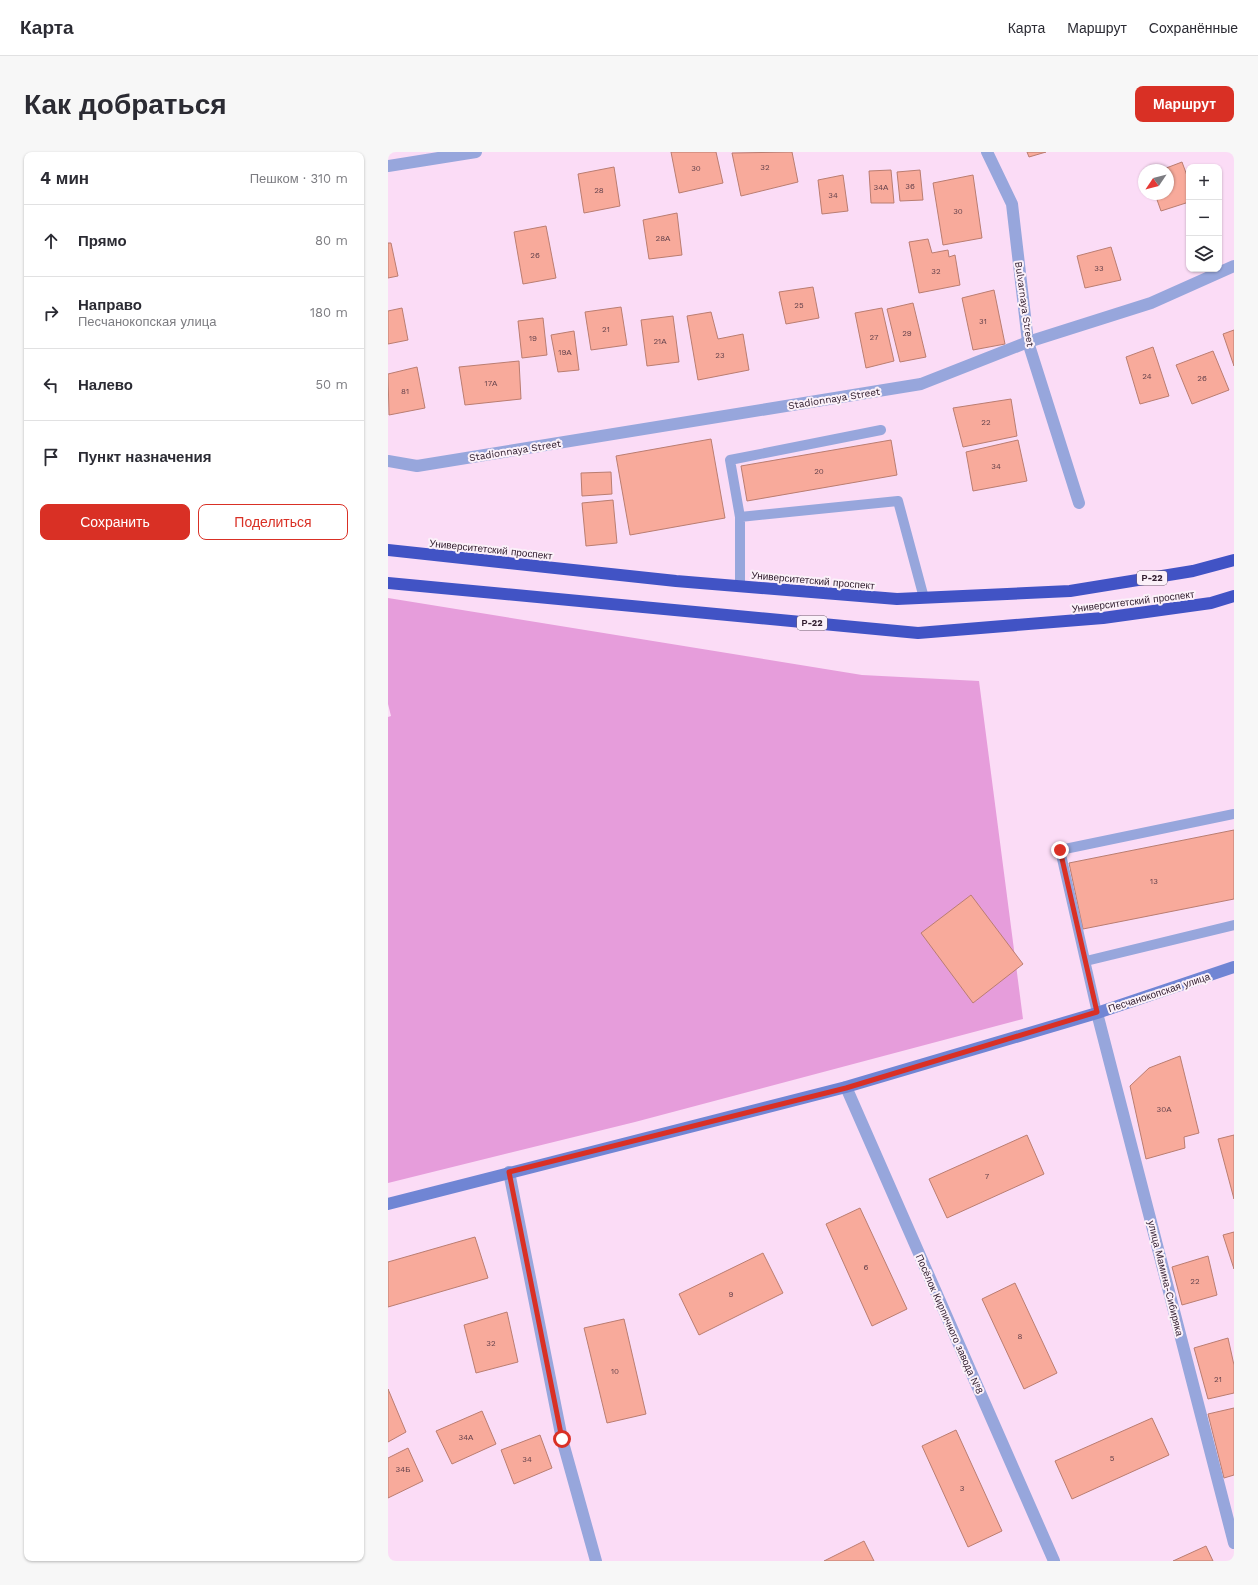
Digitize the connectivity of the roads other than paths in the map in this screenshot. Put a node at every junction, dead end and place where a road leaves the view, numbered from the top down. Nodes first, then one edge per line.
1 (476, 152) edge
2 (987, 152) edge
3 (388, 166) edge
4 (1234, 266) edge
5 (1028, 342) junction
6 (881, 430) dead end
7 (388, 461) edge
8 (1079, 503) dead end
9 (740, 517) junction
10 (388, 550) edge
11 (1234, 560) edge
12 (388, 583) edge
13 (740, 586) junction
14 (1234, 596) edge
15 (924, 598) junction
16 (1234, 814) edge
17 (1234, 925) edge
18 (1086, 961) junction
19 (1234, 967) edge
20 (1097, 1012) junction
21 (846, 1088) junction
22 (509, 1172) junction
23 (388, 1204) edge
24 (1234, 1543) edge
25 (596, 1561) edge
26 (1054, 1561) edge

1 - 3 street
2 - 5 street, Bulvarnaya Street
4 - 5 street, Stadionnaya Street
5 - 7 street, Stadionnaya Street
5 - 8 street, Bulvarnaya Street
6 - 9 lane
9 - 13 lane
9 - 15 lane
10 - 13 highway, Университетский проспект / Р-22
11 - 15 highway, Университетский проспект / Р-22
12 - 14 highway, Университетский проспект / Р-22
13 - 15 highway, Университетский проспект / Р-22
16 - 18 lane
17 - 18 lane
18 - 20 lane
19 - 20 street, Песчанокопская улица
20 - 21 street, Песчанокопская улица
20 - 24 street, улица Мамина-Сибиряка
21 - 22 street, Песчанокопская улица
21 - 26 street, Посёлок Кирпичного завода №8
22 - 23 street, Песчанокопская улица
22 - 25 street

